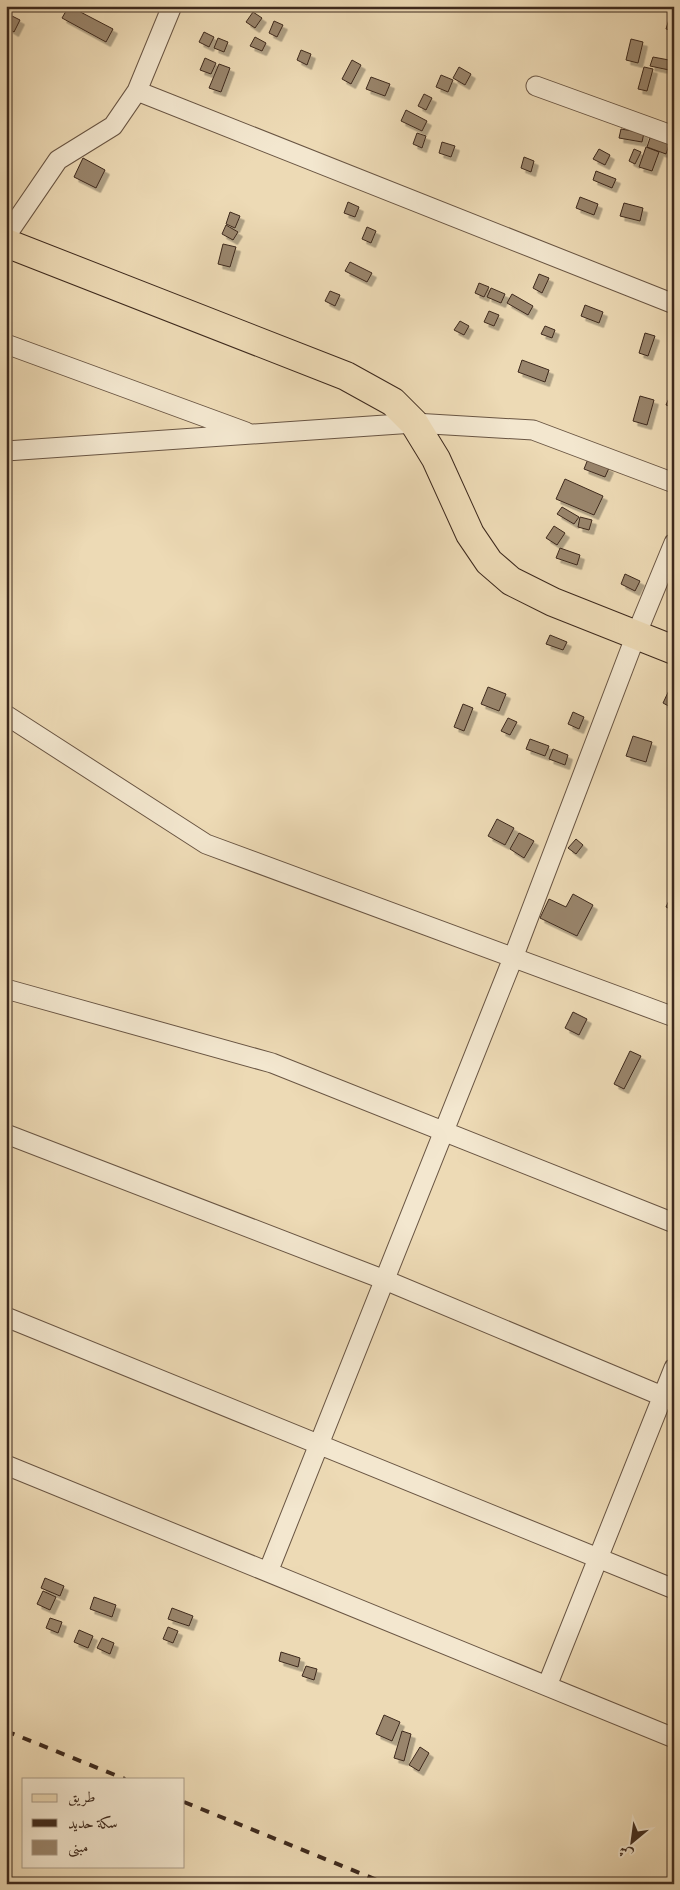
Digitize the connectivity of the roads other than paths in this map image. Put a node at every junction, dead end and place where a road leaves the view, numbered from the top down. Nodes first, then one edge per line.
1 (172, 6) edge
2 (536, 86) dead end
3 (137, 91) junction
4 (674, 136) edge
5 (6, 236) edge
6 (6, 243) edge
7 (674, 304) edge
8 (6, 344) edge
9 (414, 423) junction
10 (252, 434) junction
11 (6, 450) edge
12 (674, 484) edge
13 (674, 543) edge
14 (636, 635) junction
15 (674, 650) edge
16 (6, 715) edge
17 (513, 958) junction
18 (6, 989) edge
19 (674, 1017) edge
20 (444, 1132) junction
21 (6, 1134) edge
22 (674, 1223) edge
23 (384, 1280) junction
24 (6, 1317) edge
25 (674, 1368) edge
26 (668, 1398) edge
27 (319, 1444) junction
28 (6, 1466) edge
29 (598, 1558) junction
30 (268, 1572) junction
31 (674, 1589) edge
32 (547, 1686) junction
33 (674, 1738) edge

1 - 3 street
2 - 4 street
3 - 5 street
3 - 7 street
6 - 9 main road
8 - 10 street
9 - 10 street
9 - 12 street
9 - 14 main road
10 - 11 street
13 - 14 street
14 - 15 main road
14 - 17 street
16 - 17 street
17 - 19 street
17 - 20 street
18 - 20 street
20 - 22 street
20 - 23 street
21 - 23 street
23 - 26 street
23 - 27 street
24 - 27 street
25 - 26 street
26 - 29 street
27 - 29 street
27 - 30 street
28 - 30 street
29 - 31 street
29 - 32 street
30 - 32 street
32 - 33 street

